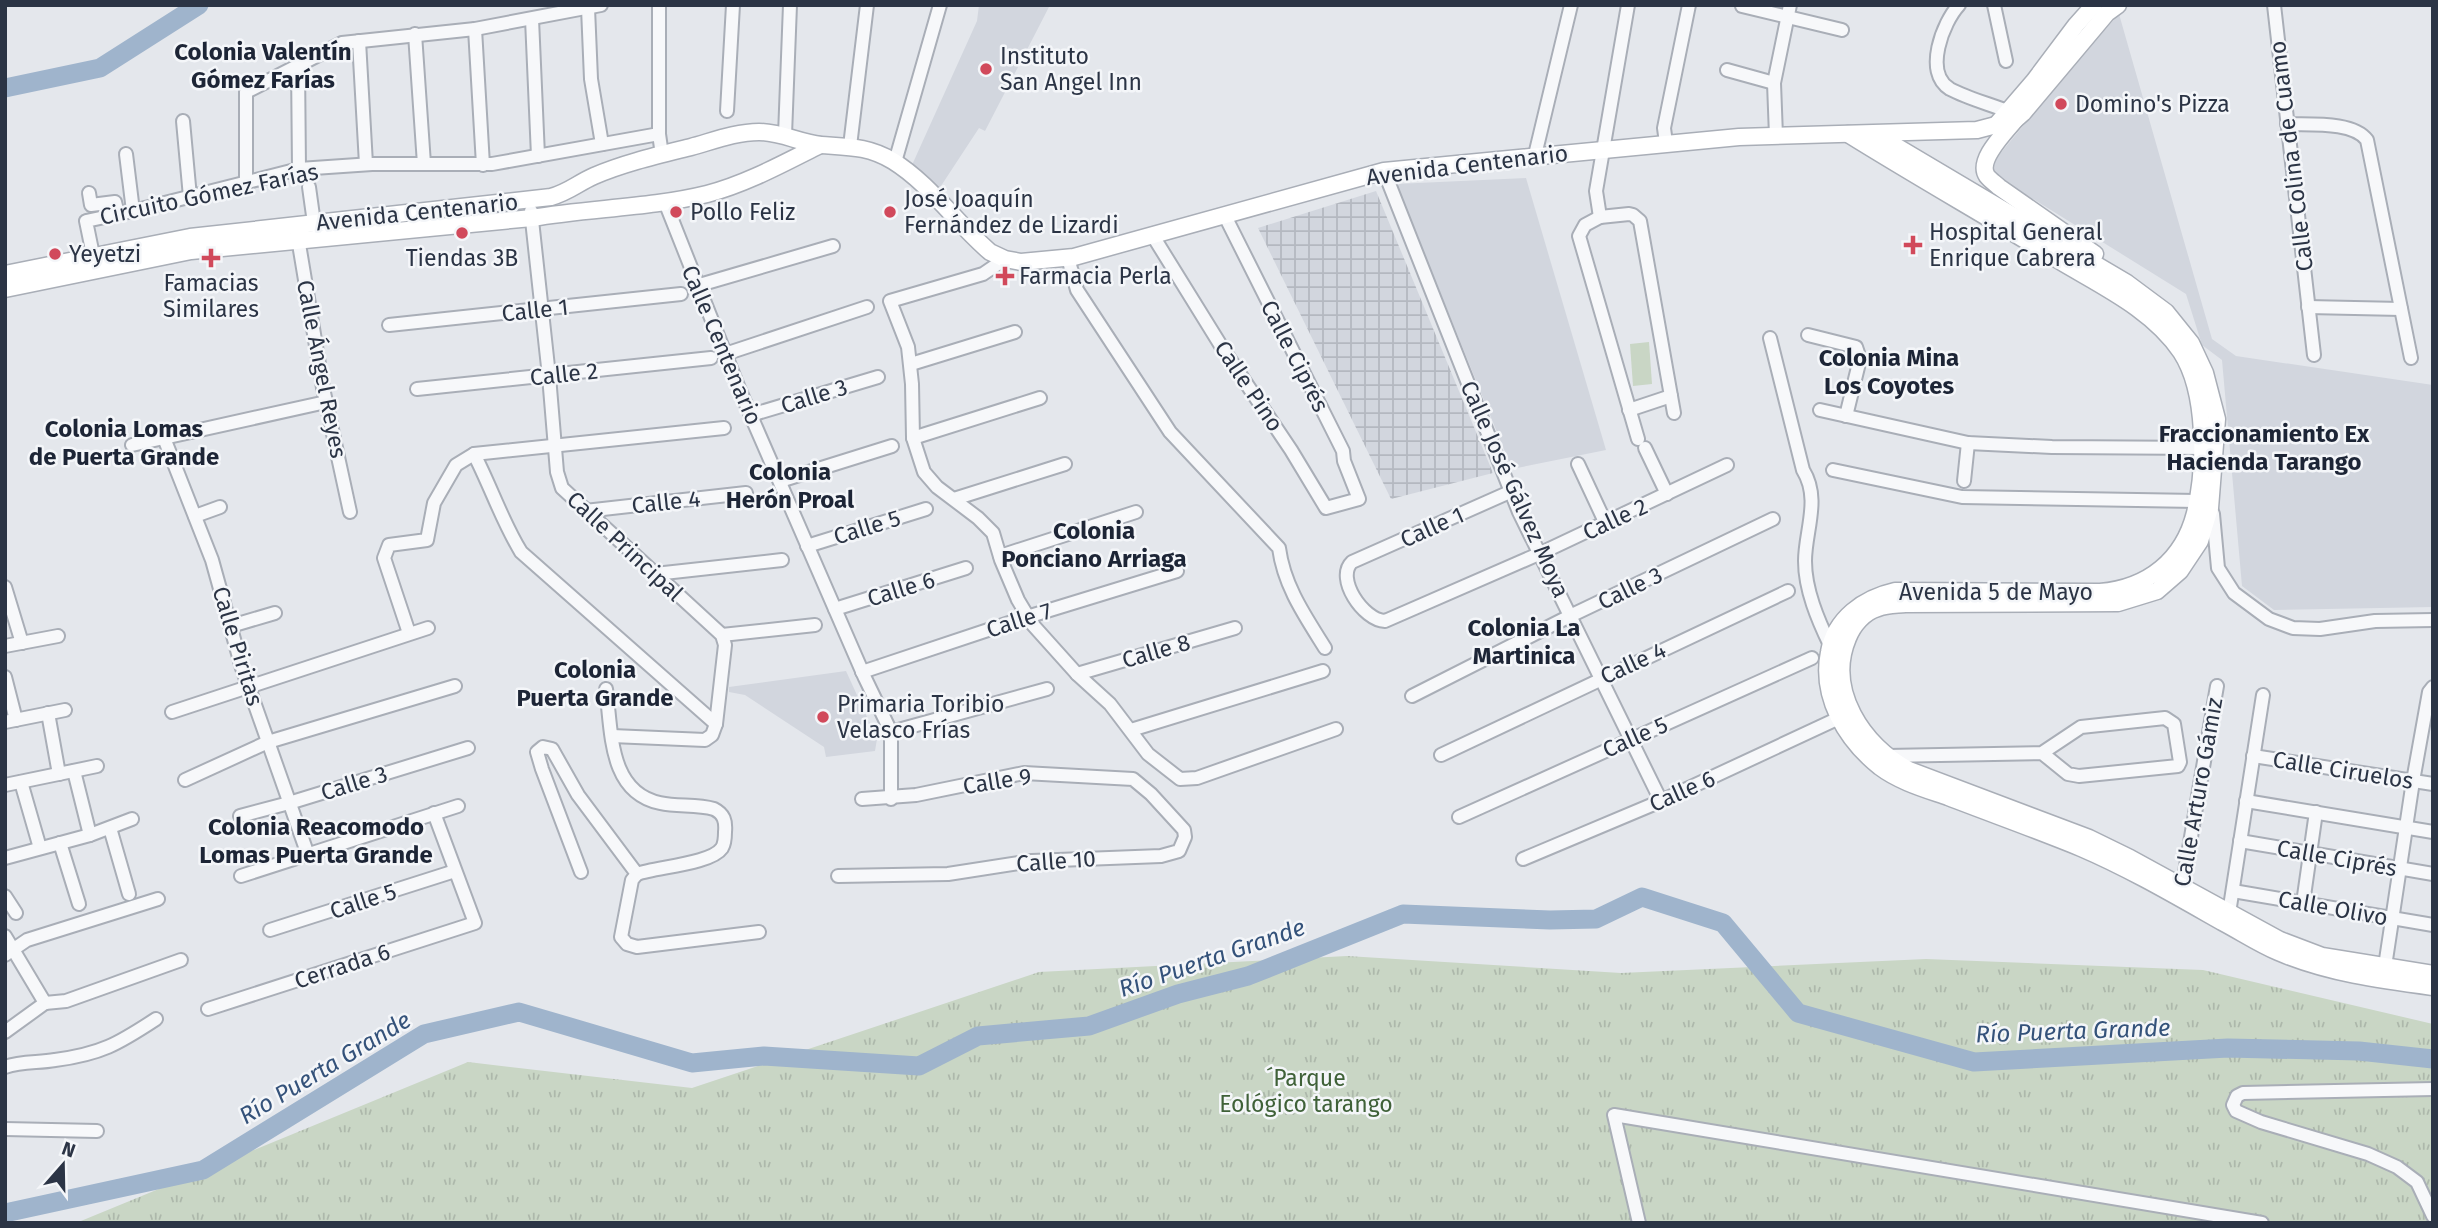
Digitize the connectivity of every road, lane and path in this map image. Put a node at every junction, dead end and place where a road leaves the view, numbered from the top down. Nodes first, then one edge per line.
1 (659, 5) edge
2 (733, 5) edge
3 (790, 5) edge
4 (867, 5) edge
5 (940, 5) edge
6 (1571, 5) edge
7 (1628, 5) edge
8 (1689, 5) edge
9 (1959, 5) edge
10 (1994, 5) edge
11 (2094, 5) edge
12 (2118, 5) edge
13 (2274, 5) edge
14 (1742, 6) edge
15 (595, 7) edge
16 (1789, 12) edge
17 (532, 19) junction
18 (475, 29) junction
19 (1842, 30) dead end
20 (415, 34) junction
21 (359, 41) junction
22 (2006, 61) dead end
23 (298, 64) junction
24 (1727, 70) dead end
25 (1773, 83) junction
26 (727, 111) dead end
27 (2006, 118) junction
28 (183, 121) dead end
29 (2287, 124) junction
30 (659, 134) junction
31 (1848, 134) junction
32 (1875, 134) junction
33 (785, 135) junction
34 (1776, 136) junction
35 (1666, 143) junction
36 (602, 144) junction
37 (820, 145) junction
38 (850, 146) junction
39 (1604, 149) junction
40 (126, 154) dead end
41 (662, 155) junction
42 (1535, 155) junction
43 (538, 156) junction
44 (895, 162) junction
45 (366, 164) junction
46 (424, 164) junction
47 (483, 164) junction
48 (299, 169) junction
49 (1384, 171) junction
50 (246, 183) junction
51 (309, 187) dead end
52 (569, 192) junction
53 (89, 193) dead end
54 (190, 197) junction
55 (530, 199) junction
56 (664, 202) junction
57 (133, 211) junction
58 (571, 211) junction
59 (118, 214) junction
60 (1225, 216) junction
61 (1600, 217) junction
62 (532, 218) junction
63 (314, 223) junction
64 (298, 233) junction
65 (1153, 236) junction
66 (833, 246) dead end
67 (93, 255) junction
68 (1071, 258) junction
69 (1005, 259) junction
70 (5, 274) edge
71 (2127, 283) junction
72 (696, 286) junction
73 (5, 289) edge
74 (681, 294) dead end
75 (867, 307) dead end
76 (2308, 307) junction
77 (542, 309) junction
78 (2401, 309) junction
79 (389, 325) dead end
80 (1016, 332) dead end
81 (1808, 335) dead end
82 (1770, 338) dead end
83 (2185, 347) junction
84 (725, 354) junction
85 (2314, 355) dead end
86 (711, 358) dead end
87 (2411, 358) dead end
88 (911, 364) junction
89 (549, 376) junction
90 (878, 377) dead end
91 (418, 389) dead end
92 (1671, 396) junction
93 (1040, 398) dead end
94 (326, 402) junction
95 (1629, 410) junction
96 (1820, 410) dead end
97 (1674, 413) dead end
98 (751, 415) junction
99 (1846, 415) junction
100 (724, 428) dead end
101 (164, 438) junction
102 (913, 438) junction
103 (1968, 443) junction
104 (132, 445) dead end
105 (892, 446) dead end
106 (555, 447) junction
107 (2208, 448) junction
108 (474, 454) junction
109 (1065, 464) dead end
110 (1578, 464) dead end
111 (1727, 465) dead end
112 (1833, 470) dead end
113 (779, 481) junction
114 (1964, 481) dead end
115 (1511, 491) junction
116 (747, 493) dead end
117 (1667, 494) junction
118 (954, 499) junction
119 (1359, 499) joint
120 (2204, 504) junction
121 (220, 507) dead end
122 (926, 509) dead end
123 (585, 511) junction
124 (350, 512) dead end
125 (1136, 512) dead end
126 (195, 516) junction
127 (1773, 519) dead end
128 (1606, 524) junction
129 (807, 546) junction
130 (1541, 553) junction
131 (1000, 556) junction
132 (782, 560) dead end
133 (966, 568) dead end
134 (1177, 571) dead end
135 (655, 574) junction
136 (5, 587) edge
137 (1788, 591) dead end
138 (2006, 598) junction
139 (835, 609) junction
140 (275, 613) dead end
141 (1570, 616) junction
142 (1027, 617) junction
143 (2433, 620) edge
144 (1385, 621) joint
145 (815, 625) dead end
146 (231, 626) junction
147 (428, 628) dead end
148 (1235, 628) dead end
149 (409, 633) junction
150 (722, 635) junction
151 (58, 636) dead end
152 (22, 643) junction
153 (1830, 645) junction
154 (5, 646) edge
155 (1325, 648) dead end
156 (1812, 658) dead end
157 (1323, 671) dead end
158 (862, 672) junction
159 (1077, 674) junction
160 (5, 677) edge
161 (1600, 678) junction
162 (248, 686) junction
163 (455, 686) dead end
164 (2217, 686) dead end
165 (606, 689) dead end
166 (1047, 689) dead end
167 (2432, 691) edge
168 (1412, 695) dead end
169 (2263, 695) dead end
170 (65, 710) dead end
171 (173, 712) dead end
172 (48, 713) junction
173 (1839, 718) junction
174 (10, 721) edge
175 (716, 724) junction
176 (1336, 729) dead end
177 (1131, 730) junction
178 (891, 732) junction
179 (612, 736) junction
180 (1630, 738) junction
181 (2427, 739) edge
182 (268, 742) junction
183 (468, 748) dead end
184 (2042, 753) junction
185 (1441, 755) dead end
186 (1887, 756) junction
187 (2253, 756) junction
188 (97, 766) dead end
189 (74, 771) junction
190 (59, 774) junction
191 (1133, 779) joint
192 (185, 780) dead end
193 (2413, 781) junction
194 (21, 782) junction
195 (2433, 784) edge
196 (5, 785) edge
197 (862, 799) dead end
198 (891, 799) junction
199 (1661, 801) junction
200 (2246, 801) junction
201 (289, 803) junction
202 (458, 806) dead end
203 (2316, 812) junction
204 (434, 813) junction
205 (240, 816) dead end
206 (1459, 817) dead end
207 (132, 819) dead end
208 (110, 828) junction
209 (2406, 828) junction
210 (2433, 832) edge
211 (90, 835) junction
212 (2240, 841) junction
213 (60, 843) junction
214 (40, 848) junction
215 (2312, 853) junction
216 (307, 855) junction
217 (5, 858) edge
218 (1523, 859) dead end
219 (2400, 869) junction
220 (455, 871) junction
221 (581, 872) dead end
222 (637, 874) junction
223 (2433, 874) edge
224 (242, 876) dead end
225 (838, 876) dead end
226 (2233, 891) junction
227 (2181, 893) junction
228 (129, 894) dead end
229 (5, 896) edge
230 (158, 899) dead end
231 (2303, 903) junction
232 (79, 904) dead end
233 (16, 913) dead end
234 (2230, 913) junction
235 (2392, 919) junction
236 (2433, 925) edge
237 (270, 930) dead end
238 (759, 932) dead end
239 (5, 936) edge
240 (10, 952) edge
241 (181, 960) dead end
242 (2384, 974) junction
243 (2433, 974) edge
244 (2433, 987) edge
245 (45, 1003) junction
246 (208, 1009) dead end
247 (156, 1019) dead end
248 (5, 1032) edge
249 (5, 1067) edge
250 (2433, 1088) edge
251 (5, 1129) edge
252 (97, 1131) dead end
253 (2433, 1216) edge
254 (1639, 1223) edge
255 (2263, 1223) edge

1 - 30 street
2 - 26 street
3 - 33 street
4 - 38 street
5 - 44 street
6 - 42 street
7 - 39 street
8 - 35 street
9 - 27 street
10 - 22 street
11 - 27 main road
12 - 27 main road
13 - 29 street, Calle Colina de Cuamo
14 - 16 street
15 - 17 street
15 - 36 street
16 - 19 street
16 - 25 street
17 - 18 street
17 - 43 street
18 - 20 street
18 - 47 street
20 - 21 street
20 - 46 street
21 - 23 street
21 - 45 street
23 - 48 street
23 - 50 street
24 - 25 street
25 - 34 street
27 - 32 main road, Avenida Centenario
27 - 71 main road
28 - 54 street
29 - 76 street, Calle Colina de Cuamo
29 - 78 street
30 - 36 street, Circuito Gómez Farías
30 - 41 street
31 - 32 main road, Avenida Centenario
31 - 34 main road, Avenida Centenario
31 - 83 main road, Avenida 5 de Mayo
32 - 71 main road, Avenida 5 de Mayo
33 - 37 main road, Avenida Centenario
33 - 41 main road, Avenida Centenario
34 - 35 main road, Avenida Centenario
35 - 39 main road, Avenida Centenario
36 - 43 street, Circuito Gómez Farías
37 - 38 main road, Avenida Centenario
37 - 56 main road, Avenida Centenario
38 - 44 main road, Avenida Centenario
39 - 42 main road, Avenida Centenario
39 - 61 street
40 - 57 street
41 - 52 main road, Avenida Centenario
42 - 49 main road, Avenida Centenario
43 - 47 street, Circuito Gómez Farías
44 - 69 main road, Avenida Centenario
45 - 46 street, Circuito Gómez Farías
45 - 48 street, Circuito Gómez Farías
46 - 47 street, Circuito Gómez Farías
48 - 50 street, Circuito Gómez Farías
49 - 60 main road, Avenida Centenario
49 - 115 street, Calle José Gálvez Moya
50 - 54 street, Circuito Gómez Farías
51 - 63 street
52 - 55 main road, Avenida Centenario
52 - 58 main road
53 - 59 street
54 - 57 street, Circuito Gómez Farías
55 - 62 street, Calle Principal
55 - 63 main road, Avenida Centenario
56 - 58 main road, Avenida Centenario
56 - 72 street, Calle Centenario
57 - 59 street, Circuito Gómez Farías
58 - 62 main road, Avenida Centenario
59 - 67 street, Circuito Gómez Farías
60 - 65 main road, Avenida Centenario
60 - 119 street, Calle Ciprés
61 - 92 street
61 - 95 street
62 - 64 main road, Avenida Centenario
62 - 77 street, Calle Principal
63 - 64 main road, Avenida Centenario
64 - 67 main road, Avenida Centenario
64 - 73 main road, Avenida Centenario
64 - 94 street, Calle Ángel Reyes
65 - 68 main road, Avenida Centenario
65 - 119 street, Calle Pino
66 - 72 street
67 - 70 main road, Avenida Centenario
68 - 69 main road, Avenida Centenario
68 - 155 street
69 - 88 street
71 - 83 main road, Avenida 5 de Mayo
72 - 84 street, Calle Centenario
74 - 77 street, Calle 1
75 - 84 street
76 - 78 street
76 - 85 street, Calle Colina de Cuamo
77 - 79 street, Calle 1
77 - 89 street, Calle Principal
78 - 87 street
80 - 88 street
81 - 99 street
82 - 153 street
83 - 107 main road, Avenida 5 de Mayo
84 - 98 street, Calle Centenario
86 - 89 street, Calle 2
88 - 102 street
89 - 91 street, Calle 2
89 - 106 street, Calle Principal
90 - 98 street, Calle 3
92 - 95 street
92 - 97 street
93 - 102 street
94 - 101 street
94 - 124 street, Calle Ángel Reyes
95 - 117 street
96 - 99 street
98 - 113 street, Calle Centenario
99 - 103 street
100 - 106 street
101 - 104 street
101 - 126 street, Calle Piritas
102 - 118 street
103 - 107 street
103 - 114 street
105 - 113 street
106 - 108 street
106 - 123 street, Calle Principal
107 - 120 main road, Avenida 5 de Mayo
108 - 149 street
108 - 175 street
109 - 118 street
110 - 128 street
111 - 117 street, Calle 2
112 - 120 street
113 - 129 street, Calle Centenario
115 - 130 street, Calle José Gálvez Moya
115 - 144 street, Calle 1
116 - 123 street, Calle 4
117 - 128 street, Calle 2
118 - 131 street
120 - 138 main road, Avenida 5 de Mayo
120 - 143 street
121 - 126 street
122 - 129 street, Calle 5
123 - 135 street, Calle Principal
125 - 131 street
126 - 146 street, Calle Piritas
127 - 141 street, Calle 3
128 - 130 street, Calle 2
129 - 139 street, Calle Centenario
130 - 141 street, Calle José Gálvez Moya
130 - 144 street, Calle 2
131 - 142 street
132 - 135 street
133 - 139 street, Calle 6
134 - 142 street, Calle 7
135 - 150 street, Calle Principal
136 - 152 street
137 - 161 street, Calle 4
138 - 153 main road, Avenida 5 de Mayo
138 - 186 main road, Avenida 5 de Mayo
139 - 158 street, Calle Centenario
140 - 146 street
141 - 161 street, Calle José Gálvez Moya
141 - 168 street, Calle 3
142 - 158 street, Calle 7
142 - 159 street
145 - 150 street
146 - 162 street, Calle Piritas
147 - 149 street
148 - 159 street, Calle 8
149 - 162 street
150 - 175 street
151 - 152 street
152 - 154 street
153 - 173 main road, Avenida 5 de Mayo
156 - 180 street, Calle 5
157 - 177 street
158 - 178 street, Calle Centenario
159 - 177 street
160 - 174 street
161 - 180 street, Calle José Gálvez Moya
161 - 185 street, Calle 4
162 - 171 street
162 - 182 street, Calle Piritas
163 - 182 street
164 - 227 street, Calle Arturo Gámiz
165 - 179 street
166 - 178 street
167 - 181 street
169 - 187 street
170 - 172 street
172 - 174 street
172 - 190 street
173 - 199 street, Calle 6
173 - 227 main road, Avenida 5 de Mayo
175 - 179 street
176 - 177 street
178 - 198 street, Calle Centenario
179 - 222 street
180 - 199 street, Calle José Gálvez Moya
180 - 206 street, Calle 5
181 - 193 street
182 - 192 street
182 - 201 street, Calle Piritas
183 - 201 street, Calle 3
184 - 184 street
184 - 186 street
186 - 227 main road, Avenida 5 de Mayo
187 - 193 street, Calle Ciruelos
187 - 200 street
188 - 189 street
189 - 190 street
189 - 211 street
190 - 194 street
191 - 198 street, Calle 9
191 - 225 street, Calle 10
193 - 195 street, Calle Ciruelos
193 - 209 street
194 - 196 street
194 - 214 street
197 - 198 street, Calle 9
199 - 218 street, Calle 6
200 - 203 street
200 - 212 street
201 - 205 street, Calle 3
201 - 216 street, Calle Piritas
202 - 204 street
203 - 209 street
203 - 215 street
204 - 216 street
204 - 220 street
207 - 208 street
208 - 211 street
208 - 228 street
209 - 210 street
209 - 219 street
211 - 213 street
212 - 215 street, Calle Ciprés
212 - 226 street
213 - 214 street
213 - 232 street
214 - 217 street
215 - 219 street, Calle Ciprés
215 - 231 street
216 - 224 street
219 - 223 street, Calle Ciprés
219 - 235 street
220 - 237 street, Calle 5
220 - 246 street, Cerrada 6
221 - 222 street
222 - 238 street
226 - 231 street, Calle Olivo
226 - 234 street
227 - 234 main road, Avenida 5 de Mayo
227 - 242 main road, Avenida 5 de Mayo
229 - 233 street
230 - 240 street
231 - 235 street, Calle Olivo
234 - 242 main road, Avenida 5 de Mayo
235 - 236 street, Calle Olivo
235 - 242 street
239 - 240 street
240 - 245 street
241 - 245 street
242 - 243 main road, Avenida 5 de Mayo
242 - 244 main road, Avenida 5 de Mayo
245 - 248 street
247 - 249 street
250 - 253 street
251 - 252 street
254 - 255 street

